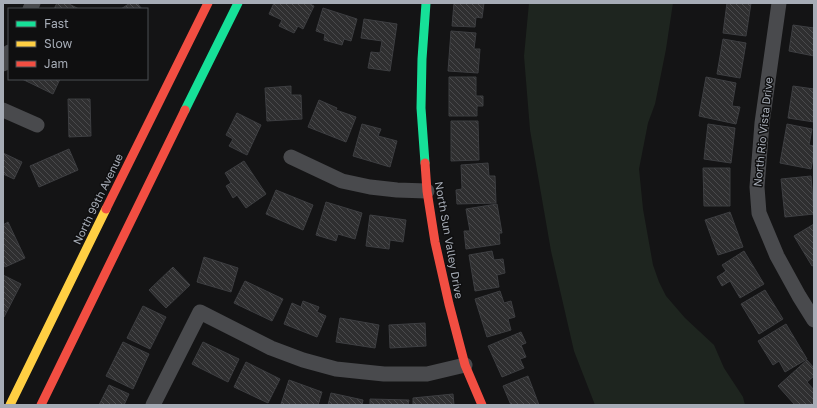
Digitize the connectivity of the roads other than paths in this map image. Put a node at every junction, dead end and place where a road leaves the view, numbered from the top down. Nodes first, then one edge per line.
1 (208, 3) edge
2 (238, 3) edge
3 (426, 3) edge
4 (779, 3) edge
5 (8, 54) edge
6 (3, 64) edge
7 (3, 110) edge
8 (37, 124) dead end
9 (291, 157) dead end
10 (427, 191) junction
11 (814, 320) edge
12 (466, 364) junction
13 (10, 405) edge
14 (41, 405) edge
15 (153, 405) edge
16 (482, 405) edge

1 - 13 main road, North 99th Avenue
2 - 14 main road
3 - 10 main road, North Sun Valley Drive
4 - 11 street, North Rio Vista Drive
5 - 6 street
7 - 8 street
9 - 10 street
10 - 12 main road, North Sun Valley Drive
12 - 15 street
12 - 16 main road, North Sun Valley Drive

